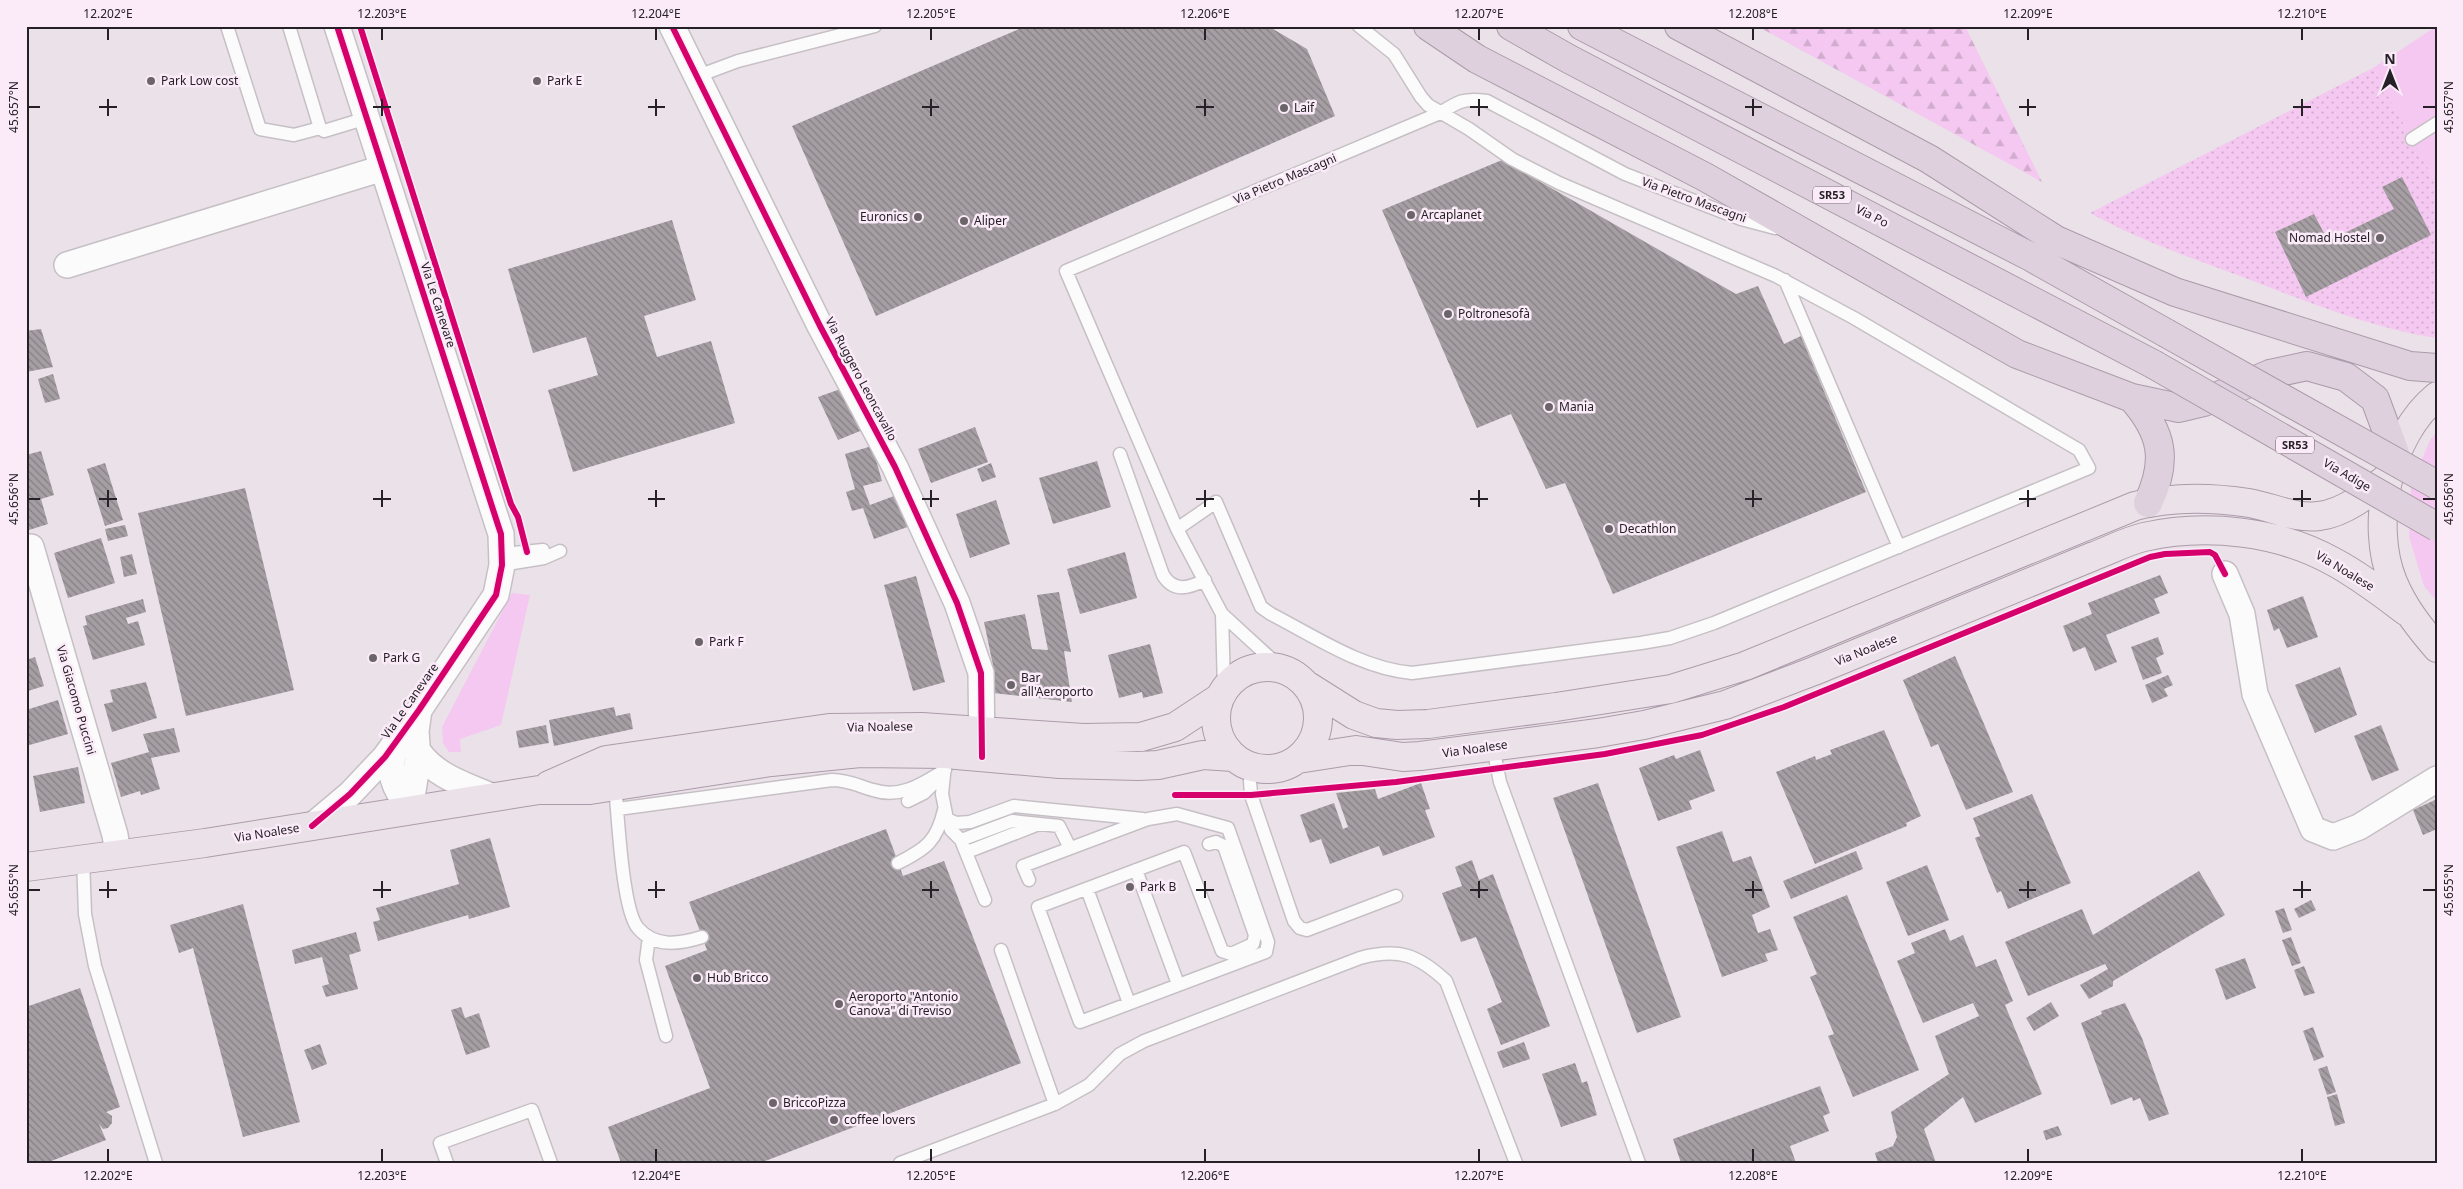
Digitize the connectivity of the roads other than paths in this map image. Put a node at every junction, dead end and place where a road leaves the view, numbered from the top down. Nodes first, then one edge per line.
1 (227, 26) edge
2 (288, 26) edge
3 (337, 26) edge
4 (672, 26) edge
5 (875, 26) edge
6 (1359, 26) edge
7 (1428, 26) edge
8 (1511, 26) edge
9 (1582, 26) edge
10 (1679, 26) edge
11 (695, 77) junction
12 (1440, 113) junction
13 (367, 118) junction
14 (2437, 123) edge
15 (320, 128) junction
16 (2412, 139) dead end
17 (383, 168) junction
18 (1815, 238) junction
19 (67, 265) dead end
20 (1785, 280) junction
21 (2153, 364) joint
22 (2437, 368) edge
23 (2437, 396) edge
24 (2132, 398) junction
25 (1120, 454) dead end
26 (2392, 466) junction
27 (2437, 485) edge
28 (2148, 503) junction
29 (2437, 527) edge
30 (1177, 529) junction
31 (31, 547) dead end
32 (1899, 547) junction
33 (2225, 574) dead end
34 (1205, 580) junction
35 (2407, 612) junction
36 (1222, 614) junction
37 (2437, 648) edge
38 (1281, 668) junction
39 (1308, 686) junction
40 (1222, 694) junction
41 (971, 729) junction
42 (1493, 746) junction
43 (407, 747) junction
44 (982, 757) junction
45 (1298, 760) junction
46 (945, 762) junction
47 (1244, 763) junction
48 (2437, 779) edge
49 (539, 790) junction
50 (493, 797) junction
51 (616, 797) junction
52 (908, 801) dead end
53 (410, 810) junction
54 (946, 813) junction
55 (1148, 819) junction
56 (312, 826) junction
57 (1209, 844) dead end
58 (964, 846) junction
59 (1070, 848) junction
60 (118, 853) junction
61 (83, 858) junction
62 (898, 863) dead end
63 (26, 867) edge
64 (1136, 870) junction
65 (1029, 880) dead end
66 (1087, 888) junction
67 (1396, 896) dead end
68 (985, 900) dead end
69 (649, 937) junction
70 (702, 937) dead end
71 (1001, 950) dead end
72 (1178, 984) junction
73 (1129, 1003) junction
74 (666, 1036) dead end
75 (1055, 1104) junction
76 (156, 1163) edge
77 (447, 1163) edge
78 (551, 1163) edge
79 (900, 1163) edge
80 (1516, 1163) edge
81 (1639, 1163) edge

1 - 15 lane
2 - 15 lane
3 - 13 street, Via Le Canevare
4 - 11 street, Via Ruggero Leoncavallo
5 - 11 lane
6 - 12 lane
7 - 18 highway
8 - 21 highway, Via Po / SR53
9 - 27 highway, SR53, bridge
10 - 22 highway
11 - 41 street, Via Ruggero Leoncavallo
12 - 18 lane, Via Pietro Mascagni
12 - 20 lane
12 - 30 lane, Via Pietro Mascagni
13 - 15 lane
13 - 17 street, Via Le Canevare
14 - 16 lane
17 - 19 street
17 - 43 street, Via Le Canevare
18 - 24 highway
20 - 32 lane
20 - 32 lane
21 - 29 highway, Via Adige / SR53, bridge
23 - 26 main road, Via Noalese
24 - 26 highway
24 - 28 highway
25 - 34 lane
26 - 28 main road, Via Noalese
26 - 35 main road, Via Noalese
28 - 39 main road, Via Noalese
30 - 32 lane
30 - 34 lane, Via Pietro Mascagni
31 - 60 street, Via Giacomo Puccini
33 - 48 street
34 - 36 lane, Via Pietro Mascagni
35 - 37 main road, Via Noalese
35 - 42 main road, Via Noalese
36 - 38 lane, Via Pietro Mascagni
36 - 40 lane, Via Pietro Mascagni
38 - 39 main road
38 - 40 main road
39 - 45 main road
40 - 41 main road, Via Noalese
40 - 47 main road
41 - 44 street, Via Ruggero Leoncavallo
41 - 46 lane
41 - 49 main road, Via Noalese
42 - 45 main road, Via Noalese
42 - 81 lane
43 - 50 street
43 - 53 street, Via Le Canevare
43 - 56 street, Via Le Canevare
44 - 46 main road, Via Noalese
44 - 47 main road, Via Noalese
45 - 47 main road
46 - 51 main road, Via Noalese
46 - 51 lane
46 - 52 lane
46 - 54 lane
47 - 67 lane
49 - 50 main road, Via Noalese
49 - 51 main road, Via Noalese
50 - 53 main road, Via Noalese
51 - 69 lane
53 - 56 main road, Via Noalese
54 - 55 lane
54 - 58 lane
54 - 62 lane
55 - 59 lane
55 - 72 lane
56 - 60 main road, Via Noalese
57 - 64 lane
58 - 59 lane
58 - 68 lane
59 - 65 lane
60 - 61 main road, Via Noalese
61 - 63 main road, Via Noalese
61 - 76 lane
64 - 66 lane
64 - 72 lane
66 - 73 lane
66 - 73 lane
69 - 70 lane
69 - 74 lane
71 - 75 lane
72 - 73 lane
75 - 79 lane
75 - 80 lane
77 - 78 lane

